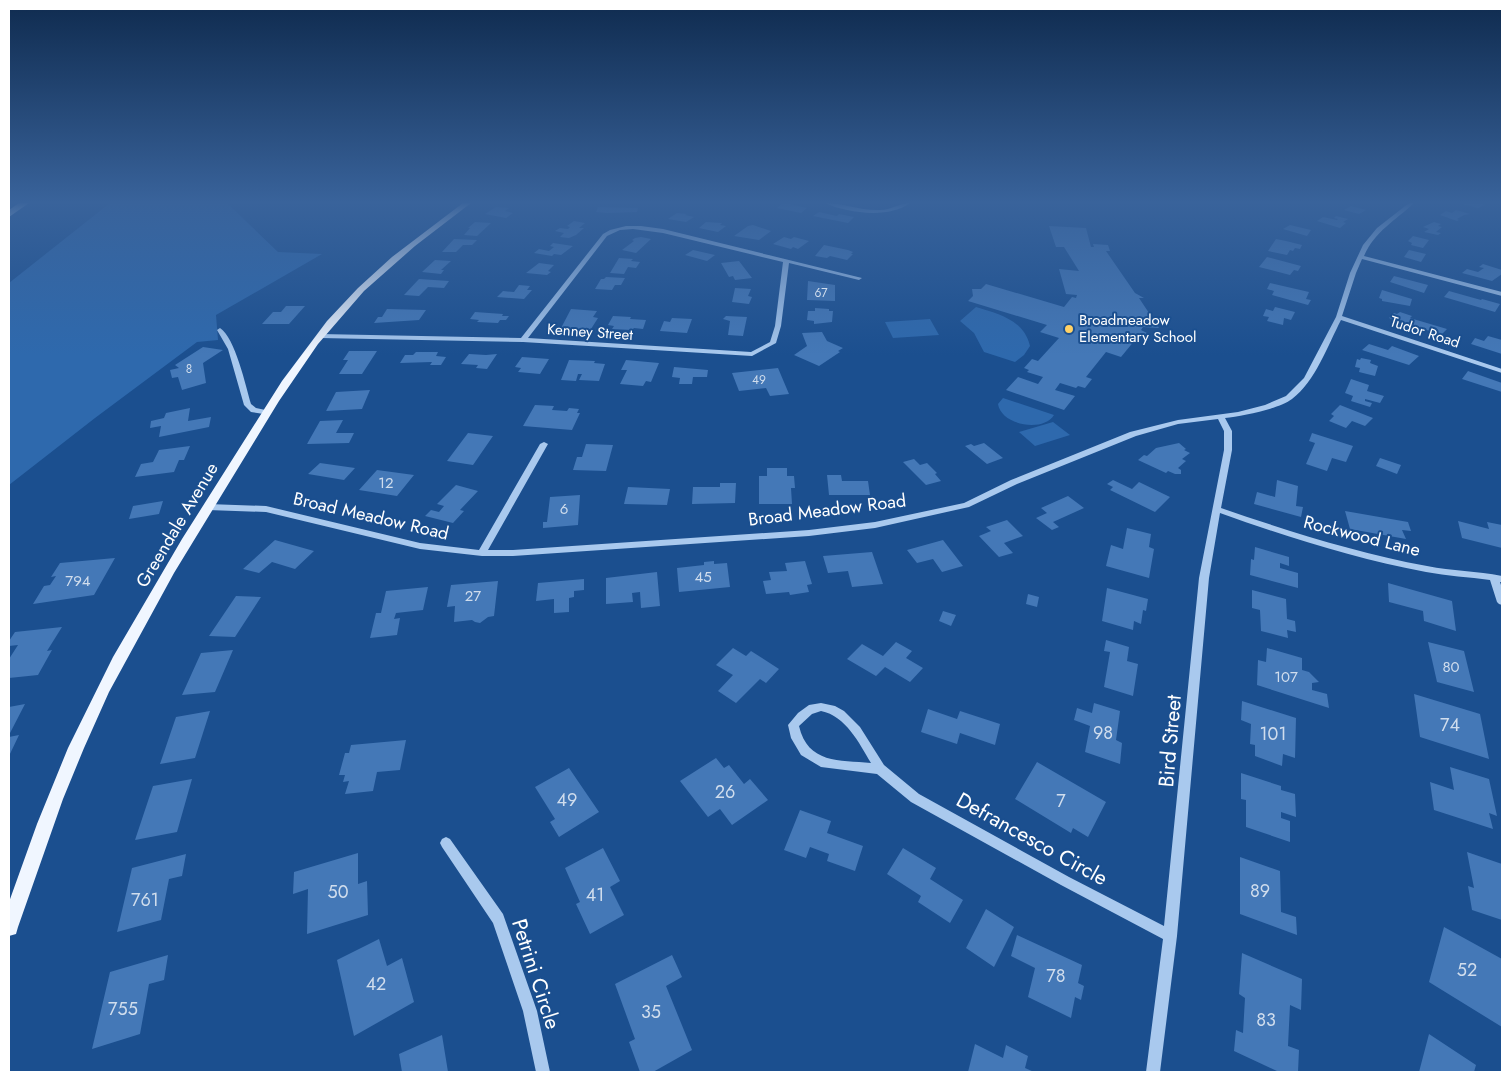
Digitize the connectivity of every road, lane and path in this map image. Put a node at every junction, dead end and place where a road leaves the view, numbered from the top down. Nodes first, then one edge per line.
1 (401, 253) edge
2 (590, 253) edge
3 (752, 253) edge
4 (1363, 253) edge
5 (1362, 257) junction
6 (786, 262) junction
7 (859, 278) dead end
8 (1502, 294) edge
9 (1339, 317) junction
10 (220, 330) dead end
11 (320, 336) junction
12 (523, 340) junction
13 (1502, 371) edge
14 (267, 412) junction
15 (1220, 416) junction
16 (544, 444) dead end
17 (208, 507) junction
18 (1217, 509) junction
19 (482, 553) junction
20 (1498, 578) edge
21 (1502, 602) edge
22 (880, 769) junction
23 (446, 843) dead end
24 (9, 927) edge
25 (1170, 936) junction
26 (543, 1072) edge
27 (1153, 1072) edge

1 - 11 main road, Greendale Avenue
2 - 12 street
3 - 6 street
4 - 5 street, Broad Meadow Road
5 - 8 street
5 - 9 street, Broad Meadow Road
6 - 7 street
6 - 12 street, Kenney Street
9 - 13 street, Tudor Road
9 - 15 street, Broad Meadow Road
10 - 14 street
11 - 12 street, Kenney Street
11 - 14 main road, Greendale Avenue
14 - 17 main road, Greendale Avenue
15 - 18 street, Bird Street
15 - 19 street, Broad Meadow Road
16 - 19 street
17 - 19 street, Broad Meadow Road
17 - 24 main road, Greendale Avenue
18 - 20 street, Rockwood Lane
18 - 25 street, Bird Street
20 - 21 street
22 - 22 street, Defrancesco Circle
22 - 25 street, Defrancesco Circle
23 - 26 street, Petrini Circle
25 - 27 street, Bird Street

